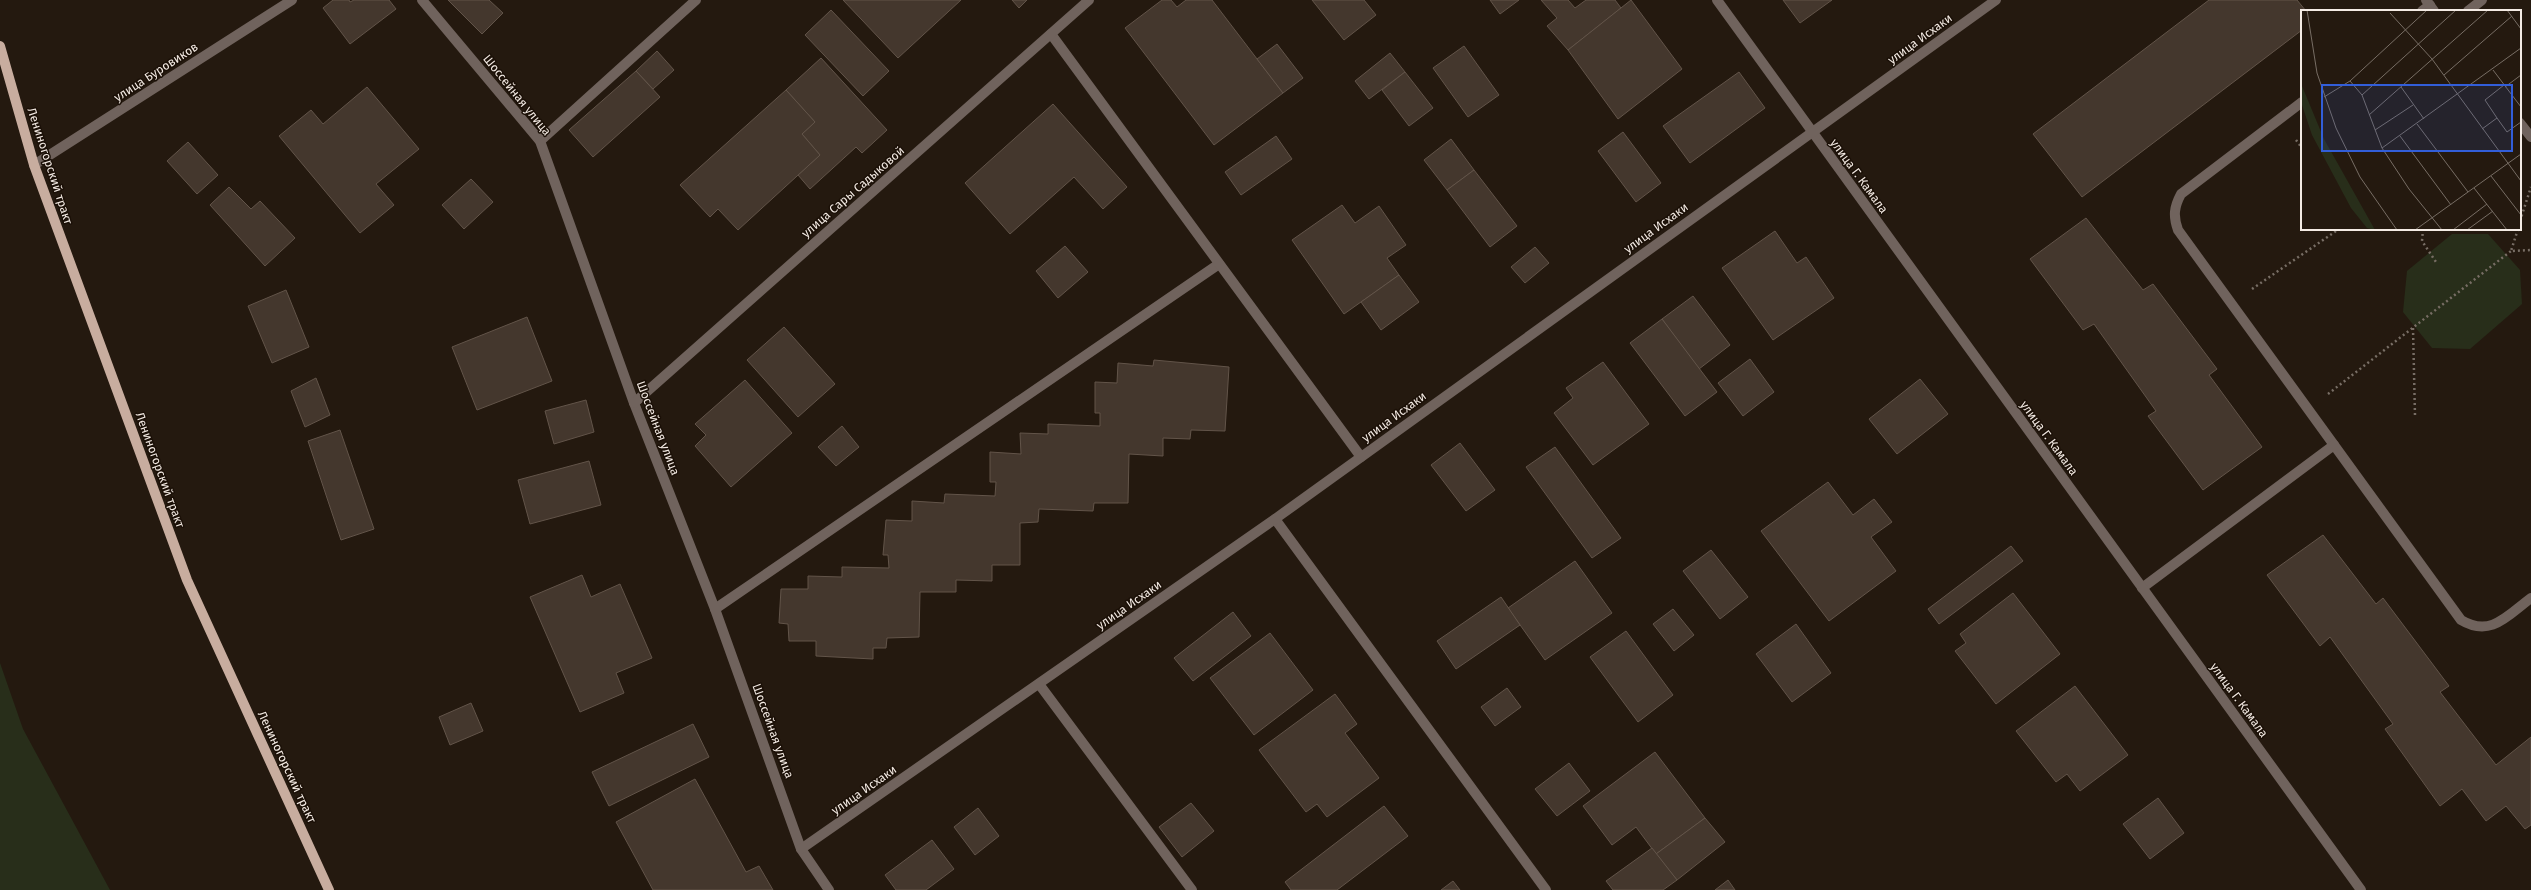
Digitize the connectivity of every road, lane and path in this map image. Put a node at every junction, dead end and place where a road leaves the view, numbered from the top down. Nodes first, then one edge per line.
1 (292, 0) edge
2 (422, 0) edge
3 (696, 0) edge
4 (1090, 0) edge
5 (1717, 0) edge
6 (1996, 0) edge
7 (2482, 0) edge
8 (2469, 10) edge
9 (1051, 34) junction
10 (0, 46) edge
11 (2301, 103) edge
12 (2521, 124) edge
13 (1811, 132) junction
14 (2531, 137) edge
15 (540, 141) junction
16 (34, 165) junction
17 (2531, 186) edge
18 (2521, 218) edge
19 (2338, 230) edge
20 (2423, 230) edge
21 (2518, 230) edge
22 (2531, 250) edge
23 (2510, 251) junction
24 (2436, 262) dead end
25 (1219, 264) junction
26 (2232, 303) junction
27 (2413, 328) junction
28 (634, 403) junction
29 (2308, 410) junction
30 (2415, 416) dead end
31 (2334, 445) junction
32 (1361, 457) junction
33 (1275, 519) junction
34 (2142, 588) junction
35 (2531, 598) edge
36 (715, 609) junction
37 (1039, 684) junction
38 (801, 849) junction
39 (328, 890) edge
40 (829, 890) edge
41 (1192, 890) edge
42 (1546, 890) edge
43 (2361, 890) edge

1 - 16 street, улица Буровиков
2 - 15 street, Шоссейная улица
3 - 15 street
4 - 9 street, улица Сары Садыковой
5 - 13 street, улица Г. Камала
6 - 13 street, улица Исхаки
7 - 8 street
9 - 25 street
9 - 28 street, улица Сары Садыковой
10 - 16 main road, Лениногорский тракт
11 - 26 street
12 - 14 street
13 - 32 street, улица Исхаки
13 - 34 street, улица Г. Камала
15 - 28 street, Шоссейная улица
16 - 39 main road, Лениногорский тракт
17 - 18 path
19 - 26 path
20 - 24 path
21 - 23 path
22 - 23 path
23 - 27 path
25 - 32 street
25 - 36 street
26 - 29 street
27 - 29 path
27 - 30 path
28 - 36 street, Шоссейная улица
29 - 31 street
31 - 34 street
31 - 35 street
32 - 33 street, улица Исхаки
33 - 37 street, улица Исхаки
33 - 42 street
34 - 43 street, улица Г. Камала
36 - 38 street, Шоссейная улица
37 - 38 street, улица Исхаки
37 - 41 street
38 - 40 street, Шоссейная улица

